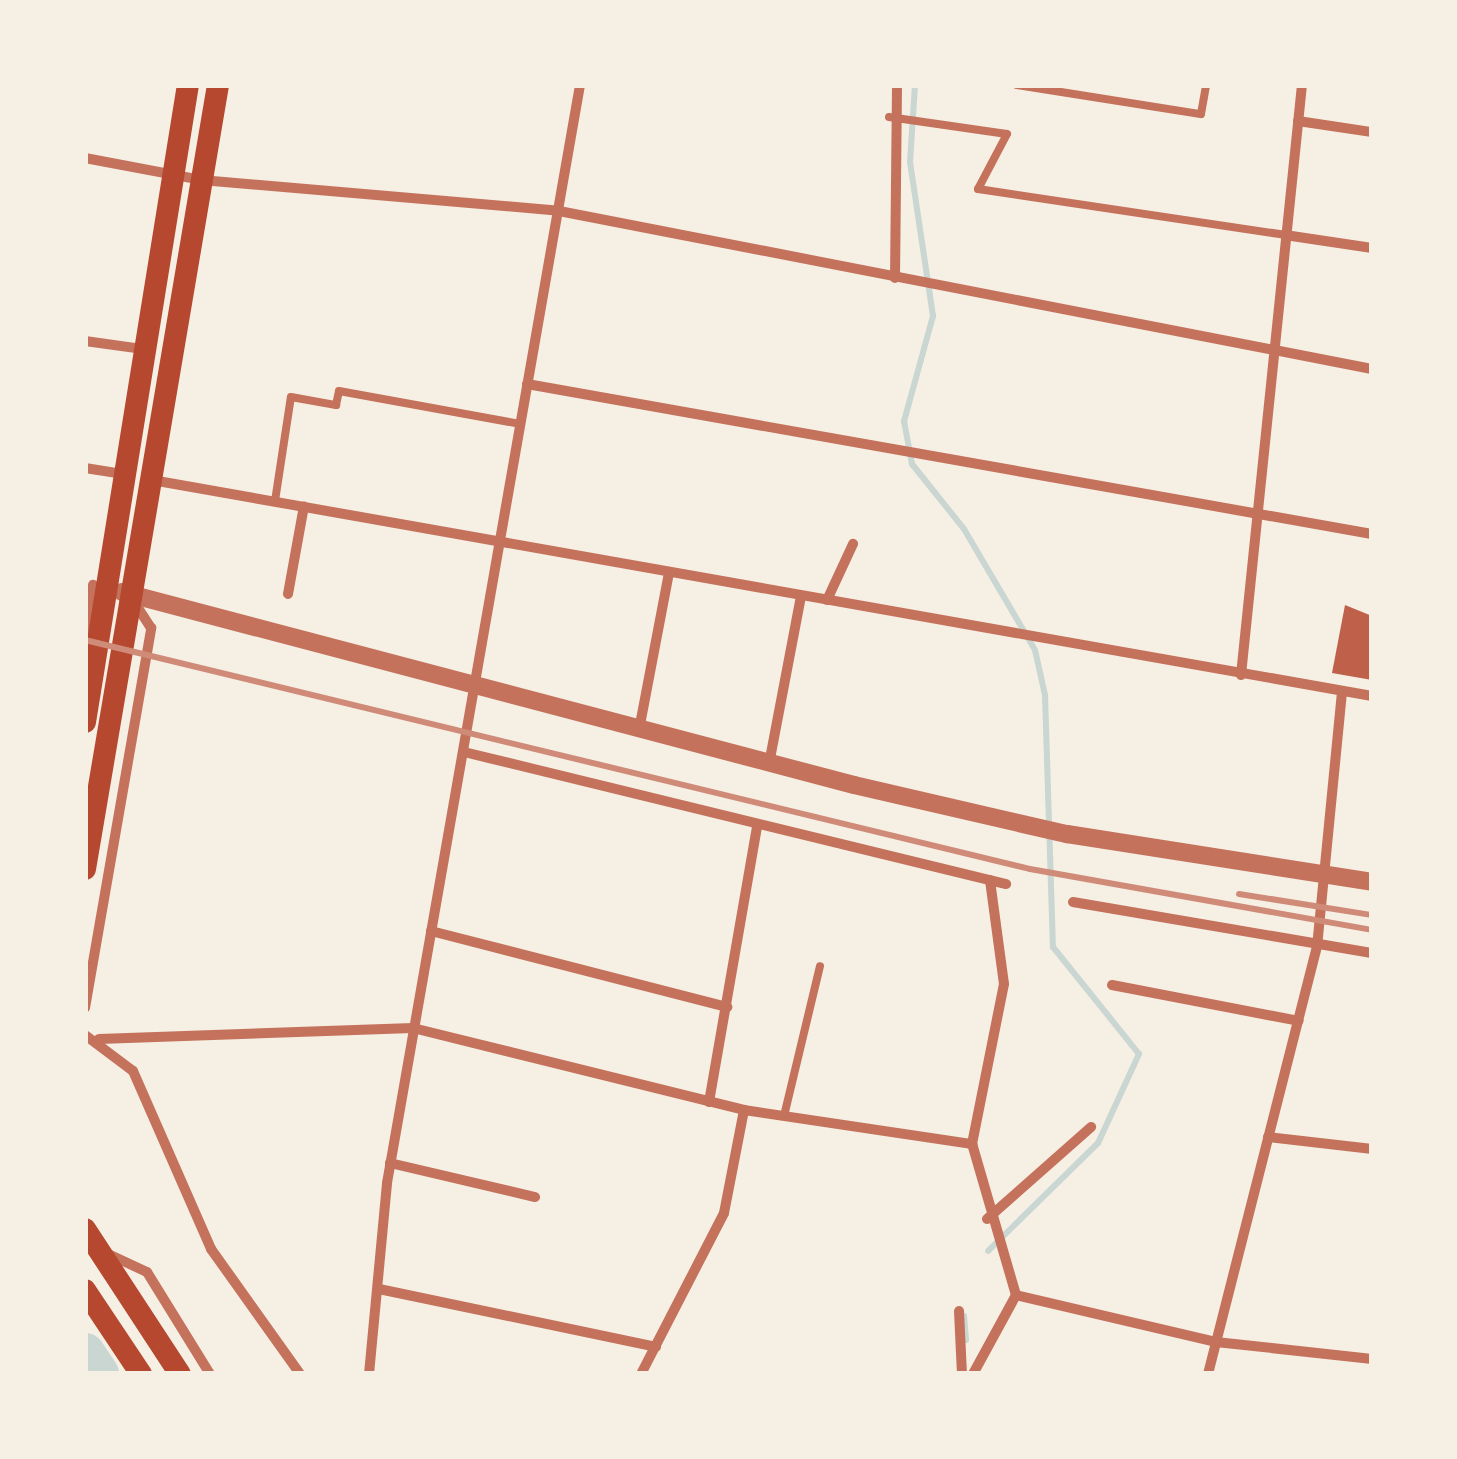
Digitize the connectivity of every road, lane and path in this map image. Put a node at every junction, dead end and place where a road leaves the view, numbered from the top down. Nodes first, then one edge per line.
1 (188, 85) edge
2 (218, 85) edge
3 (580, 85) edge
4 (896, 85) edge
5 (1017, 85) edge
6 (1206, 85) edge
7 (1302, 85) edge
8 (890, 116) junction
9 (1298, 121) junction
10 (1372, 132) edge
11 (85, 158) edge
12 (174, 176) junction
13 (201, 180) junction
14 (559, 211) junction
15 (1285, 235) junction
16 (1372, 248) edge
17 (895, 278) junction
18 (85, 341) edge
19 (143, 349) junction
20 (1274, 354) junction
21 (1372, 369) edge
22 (527, 384) junction
23 (520, 424) junction
24 (85, 468) edge
25 (121, 474) junction
26 (151, 480) junction
27 (275, 501) junction
28 (304, 506) junction
29 (1259, 519) junction
30 (1372, 534) edge
31 (498, 541) junction
32 (853, 544) dead end
33 (669, 572) junction
34 (95, 586) edge
35 (130, 593) junction
36 (288, 594) dead end
37 (801, 596) junction
38 (827, 600) junction
39 (85, 634) edge
40 (1241, 675) junction
41 (473, 683) junction
42 (1342, 691) junction
43 (1372, 696) edge
44 (85, 722) edge
45 (639, 730) junction
46 (464, 752) junction
47 (768, 765) junction
48 (756, 826) junction
49 (85, 869) edge
50 (1323, 875) junction
51 (990, 880) junction
52 (1372, 882) edge
53 (1006, 884) dead end
54 (1073, 902) dead end
55 (431, 931) junction
56 (1317, 947) junction
57 (1372, 953) edge
58 (820, 966) dead end
59 (1112, 986) dead end
60 (727, 1007) junction
61 (85, 1008) edge
62 (1299, 1021) junction
63 (413, 1028) junction
64 (85, 1035) edge
65 (99, 1039) junction
66 (709, 1102) junction
67 (744, 1110) junction
68 (784, 1116) junction
69 (1091, 1126) dead end
70 (1268, 1137) junction
71 (972, 1144) junction
72 (1372, 1149) edge
73 (390, 1164) junction
74 (535, 1197) dead end
75 (988, 1224) junction
76 (85, 1230) edge
77 (100, 1250) junction
78 (379, 1289) junction
79 (85, 1290) edge
80 (1016, 1295) junction
81 (959, 1311) dead end
82 (1216, 1342) junction
83 (656, 1347) junction
84 (1372, 1359) edge
85 (141, 1374) edge
86 (180, 1374) edge
87 (210, 1374) edge
88 (300, 1374) edge
89 (369, 1374) edge
90 (642, 1374) edge
91 (962, 1374) edge
92 (973, 1374) edge
93 (1208, 1374) edge

1 - 12 main road
2 - 13 main road
3 - 14 street
4 - 8 street
5 - 6 lane
7 - 9 street
8 - 15 lane
8 - 17 street
9 - 10 street
9 - 15 street
11 - 12 street
12 - 13 street
12 - 19 main road
13 - 14 street
13 - 26 main road
14 - 17 street
14 - 22 street
15 - 16 street
15 - 20 street
17 - 20 street
18 - 19 street
19 - 25 main road
20 - 21 street
20 - 29 street
22 - 23 street
22 - 29 street
23 - 27 lane
23 - 31 street
24 - 25 street
25 - 34 main road
26 - 27 street
26 - 35 main road
27 - 28 street
28 - 31 street
28 - 36 street
29 - 30 street
29 - 40 street
31 - 33 street
31 - 41 street
32 - 38 street
33 - 37 street
33 - 45 street
34 - 35 street
34 - 39 street
34 - 44 main road
35 - 41 street
35 - 49 main road
35 - 61 street
37 - 38 street
37 - 47 street
38 - 40 street
40 - 42 street
41 - 45 street
41 - 46 street
42 - 43 street
42 - 50 street
45 - 47 street
46 - 48 street
46 - 55 street
47 - 50 street
48 - 51 street
48 - 60 street
50 - 52 street
50 - 56 street
51 - 53 street
51 - 71 street
54 - 56 street
55 - 60 street
55 - 63 street
56 - 57 street
56 - 62 street
58 - 68 lane
59 - 62 street
60 - 66 street
62 - 70 street
63 - 65 street
63 - 66 street
63 - 73 street
64 - 65 street
65 - 88 street
66 - 67 street
67 - 68 street
67 - 83 street
68 - 71 street
69 - 75 street
70 - 72 street
70 - 82 street
71 - 75 street
73 - 74 street
73 - 78 street
75 - 80 street
76 - 77 main road
77 - 86 main road
77 - 87 street
78 - 83 street
78 - 89 street
79 - 85 main road
80 - 82 street
80 - 92 street
81 - 91 street
82 - 84 street
82 - 93 street
83 - 90 street

